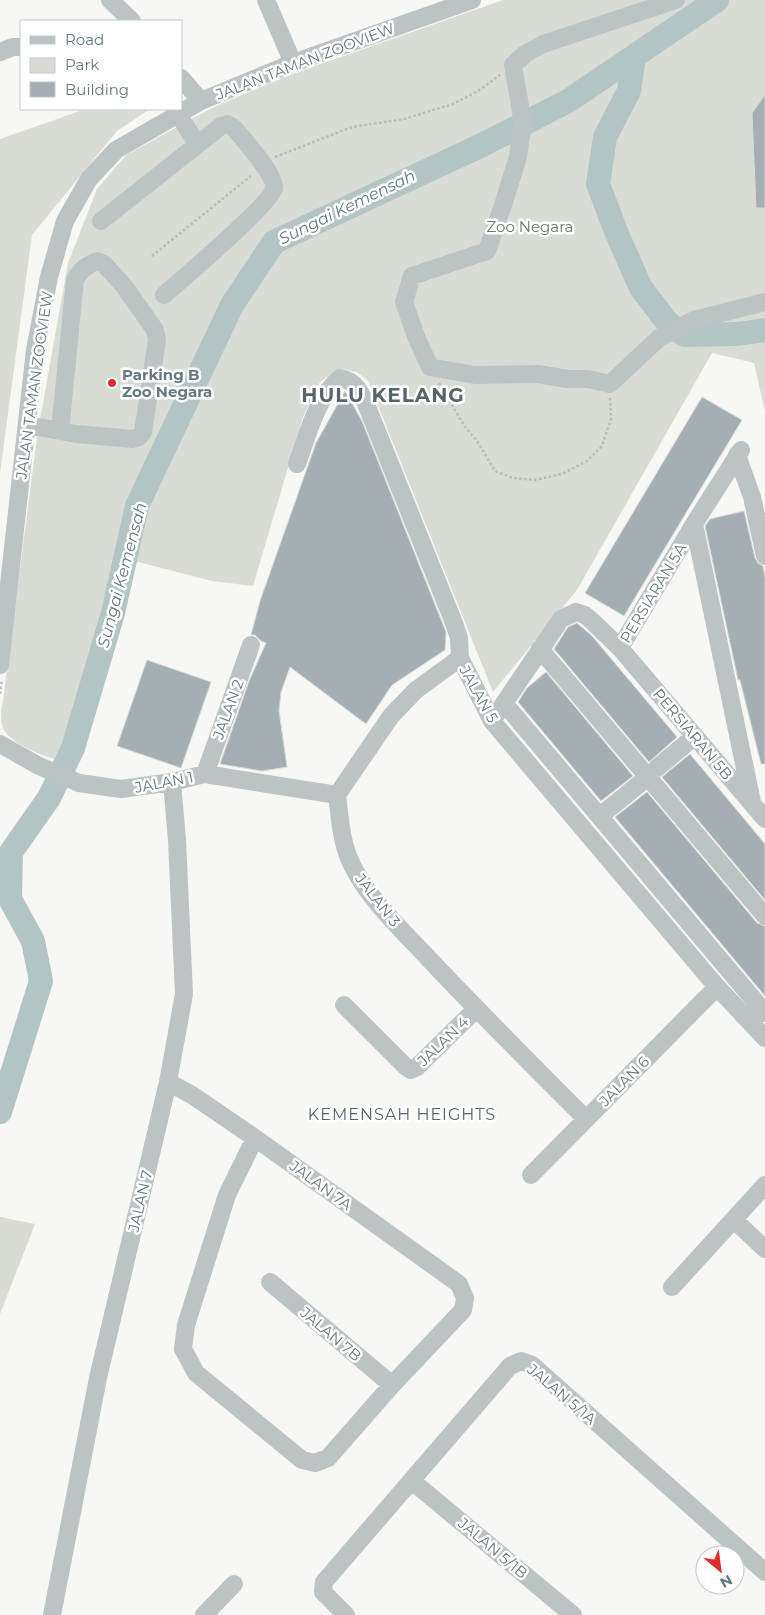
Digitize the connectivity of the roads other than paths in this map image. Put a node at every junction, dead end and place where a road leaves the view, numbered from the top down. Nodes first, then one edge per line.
1 (110, 0) edge
2 (266, 0) edge
3 (472, 0) edge
4 (676, 0) edge
5 (131, 20) edge
6 (20, 47) edge
7 (0, 52) edge
8 (293, 63) junction
9 (182, 79) edge
10 (201, 101) junction
11 (178, 114) junction
12 (197, 144) junction
13 (101, 221) dead end
14 (164, 295) dead end
15 (765, 302) edge
16 (27, 425) junction
17 (60, 430) junction
18 (297, 464) dead end
19 (694, 524) junction
20 (765, 556) edge
21 (251, 645) dead end
22 (620, 648) junction
23 (540, 649) junction
24 (460, 658) junction
25 (1, 670) edge
26 (504, 703) junction
27 (492, 721) junction
28 (696, 736) junction
29 (0, 744) edge
30 (652, 772) junction
31 (205, 774) junction
32 (172, 782) junction
33 (337, 795) junction
34 (753, 804) junction
35 (600, 816) junction
36 (765, 819) edge
37 (765, 916) edge
38 (717, 987) junction
39 (344, 1005) dead end
40 (476, 1009) junction
41 (765, 1013) edge
42 (765, 1038) edge
43 (168, 1082) junction
44 (586, 1119) junction
45 (255, 1138) junction
46 (531, 1175) dead end
47 (765, 1185) edge
48 (734, 1220) junction
49 (765, 1249) edge
50 (270, 1282) dead end
51 (672, 1287) dead end
52 (392, 1385) junction
53 (412, 1481) junction
54 (765, 1572) edge
55 (234, 1584) dead end
56 (52, 1615) edge
57 (204, 1615) edge
58 (346, 1615) edge
59 (573, 1615) edge

1 - 5 street
2 - 8 street
3 - 8 street, JALAN TAMAN ZOOVIEW
4 - 15 street
6 - 7 street
8 - 10 street, JALAN TAMAN ZOOVIEW
9 - 10 street
10 - 11 street, JALAN TAMAN ZOOVIEW
11 - 12 street
11 - 16 street, JALAN TAMAN ZOOVIEW
12 - 13 street
12 - 14 street
16 - 17 street
16 - 25 street, JALAN TAMAN ZOOVIEW
17 - 17 street
18 - 24 street, JALAN 5
19 - 20 street, PERSIARAN 5A
19 - 22 street, PERSIARAN 5A
19 - 34 street, PERSIARAN 5A
21 - 31 street, JALAN 2
22 - 23 street, PERSIARAN 5A
22 - 28 street, PERSIARAN 5B
23 - 26 street, PERSIARAN 5A
23 - 30 street
24 - 27 street, JALAN 5
24 - 33 street
26 - 27 street, PERSIARAN 5A
26 - 35 street, JALAN 5
27 - 38 street, JALAN 5
28 - 30 street
28 - 34 street, PERSIARAN 5B
29 - 32 street, JALAN 1
30 - 35 street
30 - 37 street
31 - 32 street, JALAN 1
31 - 33 street, JALAN 1
32 - 43 street, JALAN 7
33 - 40 street, JALAN 3
34 - 36 street, PERSIARAN 5B
35 - 41 street, JALAN 5
38 - 42 street, JALAN 5
38 - 44 street, JALAN 6
39 - 40 street, JALAN 4
40 - 44 street, JALAN 3
43 - 45 street, JALAN 7A
43 - 56 street, JALAN 7
44 - 46 street, JALAN 6
45 - 52 street, JALAN 7A
45 - 52 street
47 - 48 street
48 - 49 street
48 - 51 street
50 - 52 street, JALAN 7B
53 - 54 street, JALAN 5/1A
53 - 58 street, JALAN 5/1A
53 - 59 street, JALAN 5/1B
55 - 57 street

